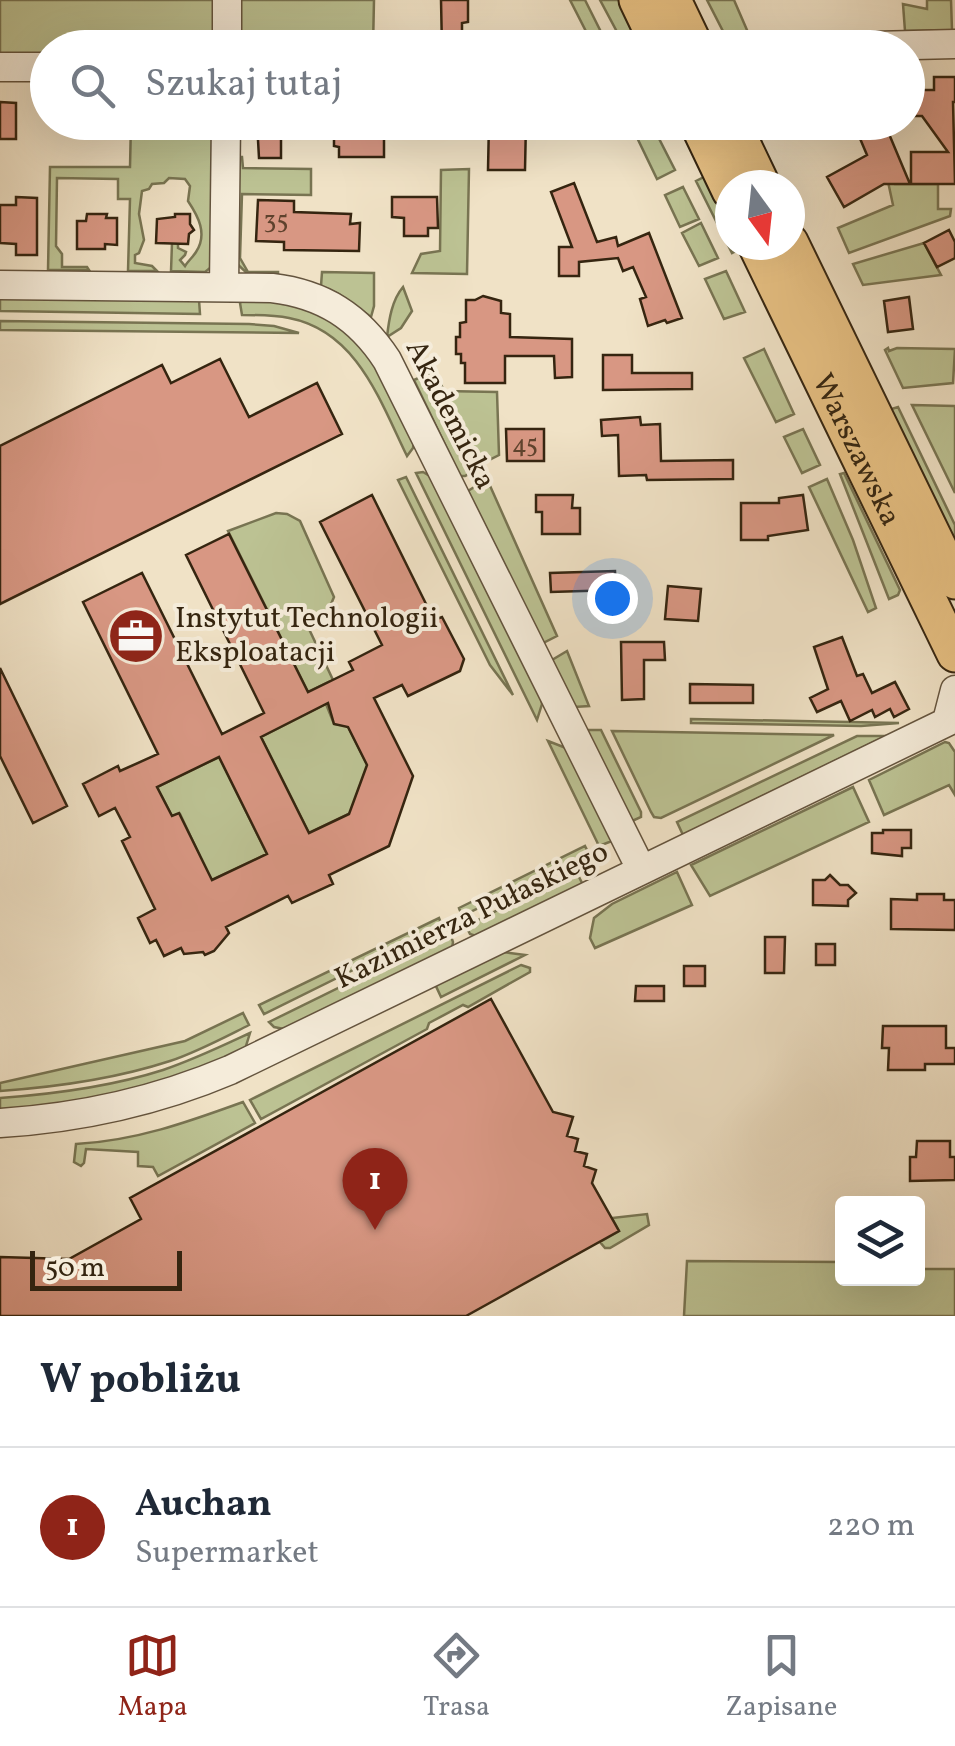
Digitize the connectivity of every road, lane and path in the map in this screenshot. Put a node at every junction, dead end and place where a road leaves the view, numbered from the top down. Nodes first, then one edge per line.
1 (227, 0) edge
2 (637, 0) edge
3 (672, 0) edge
4 (227, 30) edge
5 (651, 30) edge
6 (687, 30) edge
7 (955, 44) edge
8 (925, 45) edge
9 (0, 67) edge
10 (30, 67) edge
11 (226, 140) edge
12 (706, 140) edge
13 (741, 140) edge
14 (720, 170) edge
15 (755, 170) edge
16 (763, 260) edge
17 (799, 260) edge
18 (0, 285) edge
19 (224, 286) junction
20 (955, 581) edge
21 (955, 654) edge
22 (955, 690) edge
23 (951, 719) edge
24 (641, 870) junction
25 (0, 1122) edge

1 - 4 street
2 - 5 main road
3 - 6 main road
7 - 8 street
9 - 10 street
11 - 19 street
12 - 14 main road
13 - 15 main road
16 - 21 main road, Warszawska
17 - 20 main road, Warszawska
18 - 19 street, Akademicka
19 - 24 street, Akademicka
22 - 23 street
23 - 24 street, Kazimierza Pułaskiego
24 - 25 street, Kazimierza Pułaskiego

